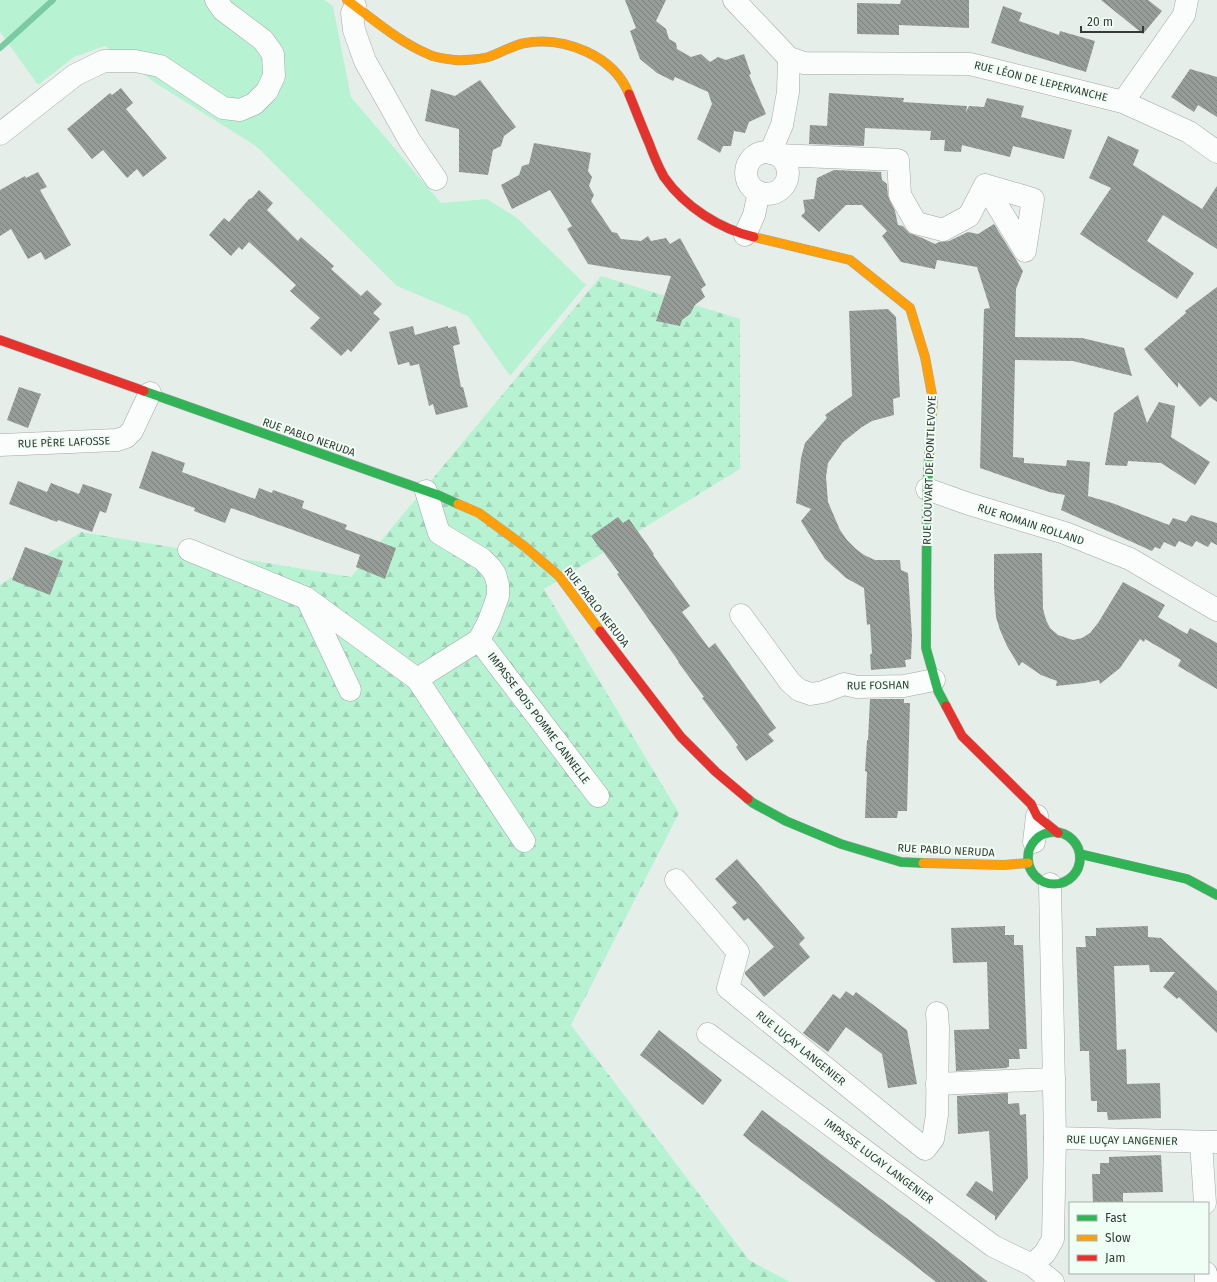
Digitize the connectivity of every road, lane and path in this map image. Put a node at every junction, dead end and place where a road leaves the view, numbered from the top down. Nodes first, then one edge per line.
1 (216, 0) edge
2 (734, 0) edge
3 (1187, 0) edge
4 (351, 3) edge
5 (790, 58) junction
6 (1123, 102) junction
7 (0, 134) edge
8 (1217, 152) edge
9 (774, 154) junction
10 (436, 179) dead end
11 (985, 185) dead end
12 (759, 192) junction
13 (745, 235) junction
14 (0, 340) edge
15 (150, 393) junction
16 (0, 445) edge
17 (927, 489) junction
18 (426, 491) junction
19 (189, 550) dead end
20 (306, 598) junction
21 (1217, 610) edge
22 (742, 615) dead end
23 (479, 640) junction
24 (417, 679) junction
25 (934, 680) junction
26 (350, 690) dead end
27 (598, 796) dead end
28 (1037, 816) junction
29 (1058, 833) junction
30 (524, 841) dead end
31 (1034, 842) junction
32 (1080, 854) junction
33 (1028, 863) junction
34 (676, 880) dead end
35 (1050, 884) junction
36 (1217, 895) edge
37 (937, 1013) dead end
38 (708, 1034) dead end
39 (1054, 1079) junction
40 (937, 1084) junction
41 (1055, 1138) junction
42 (1209, 1142) edge
43 (1205, 1202) edge
44 (1032, 1265) junction
45 (1053, 1282) edge

1 - 7 street
2 - 5 street
3 - 6 street
4 - 10 street
4 - 13 main road, RUE LOUVART DE PONTLEVOYE
5 - 6 street, RUE LÉON DE LEPERVANCHE
5 - 9 street
6 - 8 street, RUE LÉON DE LEPERVANCHE
9 - 11 street
9 - 12 street
9 - 12 street
12 - 13 street
13 - 17 main road, RUE LOUVART DE PONTLEVOYE
14 - 15 main road, RUE PABLO NERUDA
15 - 16 street, RUE PÈRE LAFOSSE
15 - 18 main road, RUE PABLO NERUDA
17 - 21 street, RUE ROMAIN ROLLAND
17 - 25 main road, RUE LOUVART DE PONTLEVOYE
18 - 23 street
18 - 33 main road, RUE PABLO NERUDA
19 - 20 street
20 - 24 street
20 - 26 street
22 - 25 street, RUE FOSHAN
23 - 24 street
23 - 27 street, IMPASSE BOIS POMME CANNELLE
24 - 30 street
25 - 28 main road, RUE LOUVART DE PONTLEVOYE
28 - 29 main road, RUE LOUVART DE PONTLEVOYE
28 - 31 street
29 - 31 main road
29 - 32 main road
31 - 33 main road
32 - 35 main road
32 - 36 main road
33 - 35 main road
34 - 40 street, RUE LUÇAY LANGENIER
35 - 39 street, RUE LUÇAY LANGENIER
37 - 40 street, RUE LUÇAY LANGENIER
38 - 44 street, IMPASSE LUCAY LANGENIER
39 - 40 street
39 - 41 street, RUE LUÇAY LANGENIER
41 - 42 street, RUE LUÇAY LANGENIER
41 - 44 street
42 - 43 street, RUE LUÇAY LANGENIER
44 - 45 street, IMPASSE LUCAY LANGENIER

